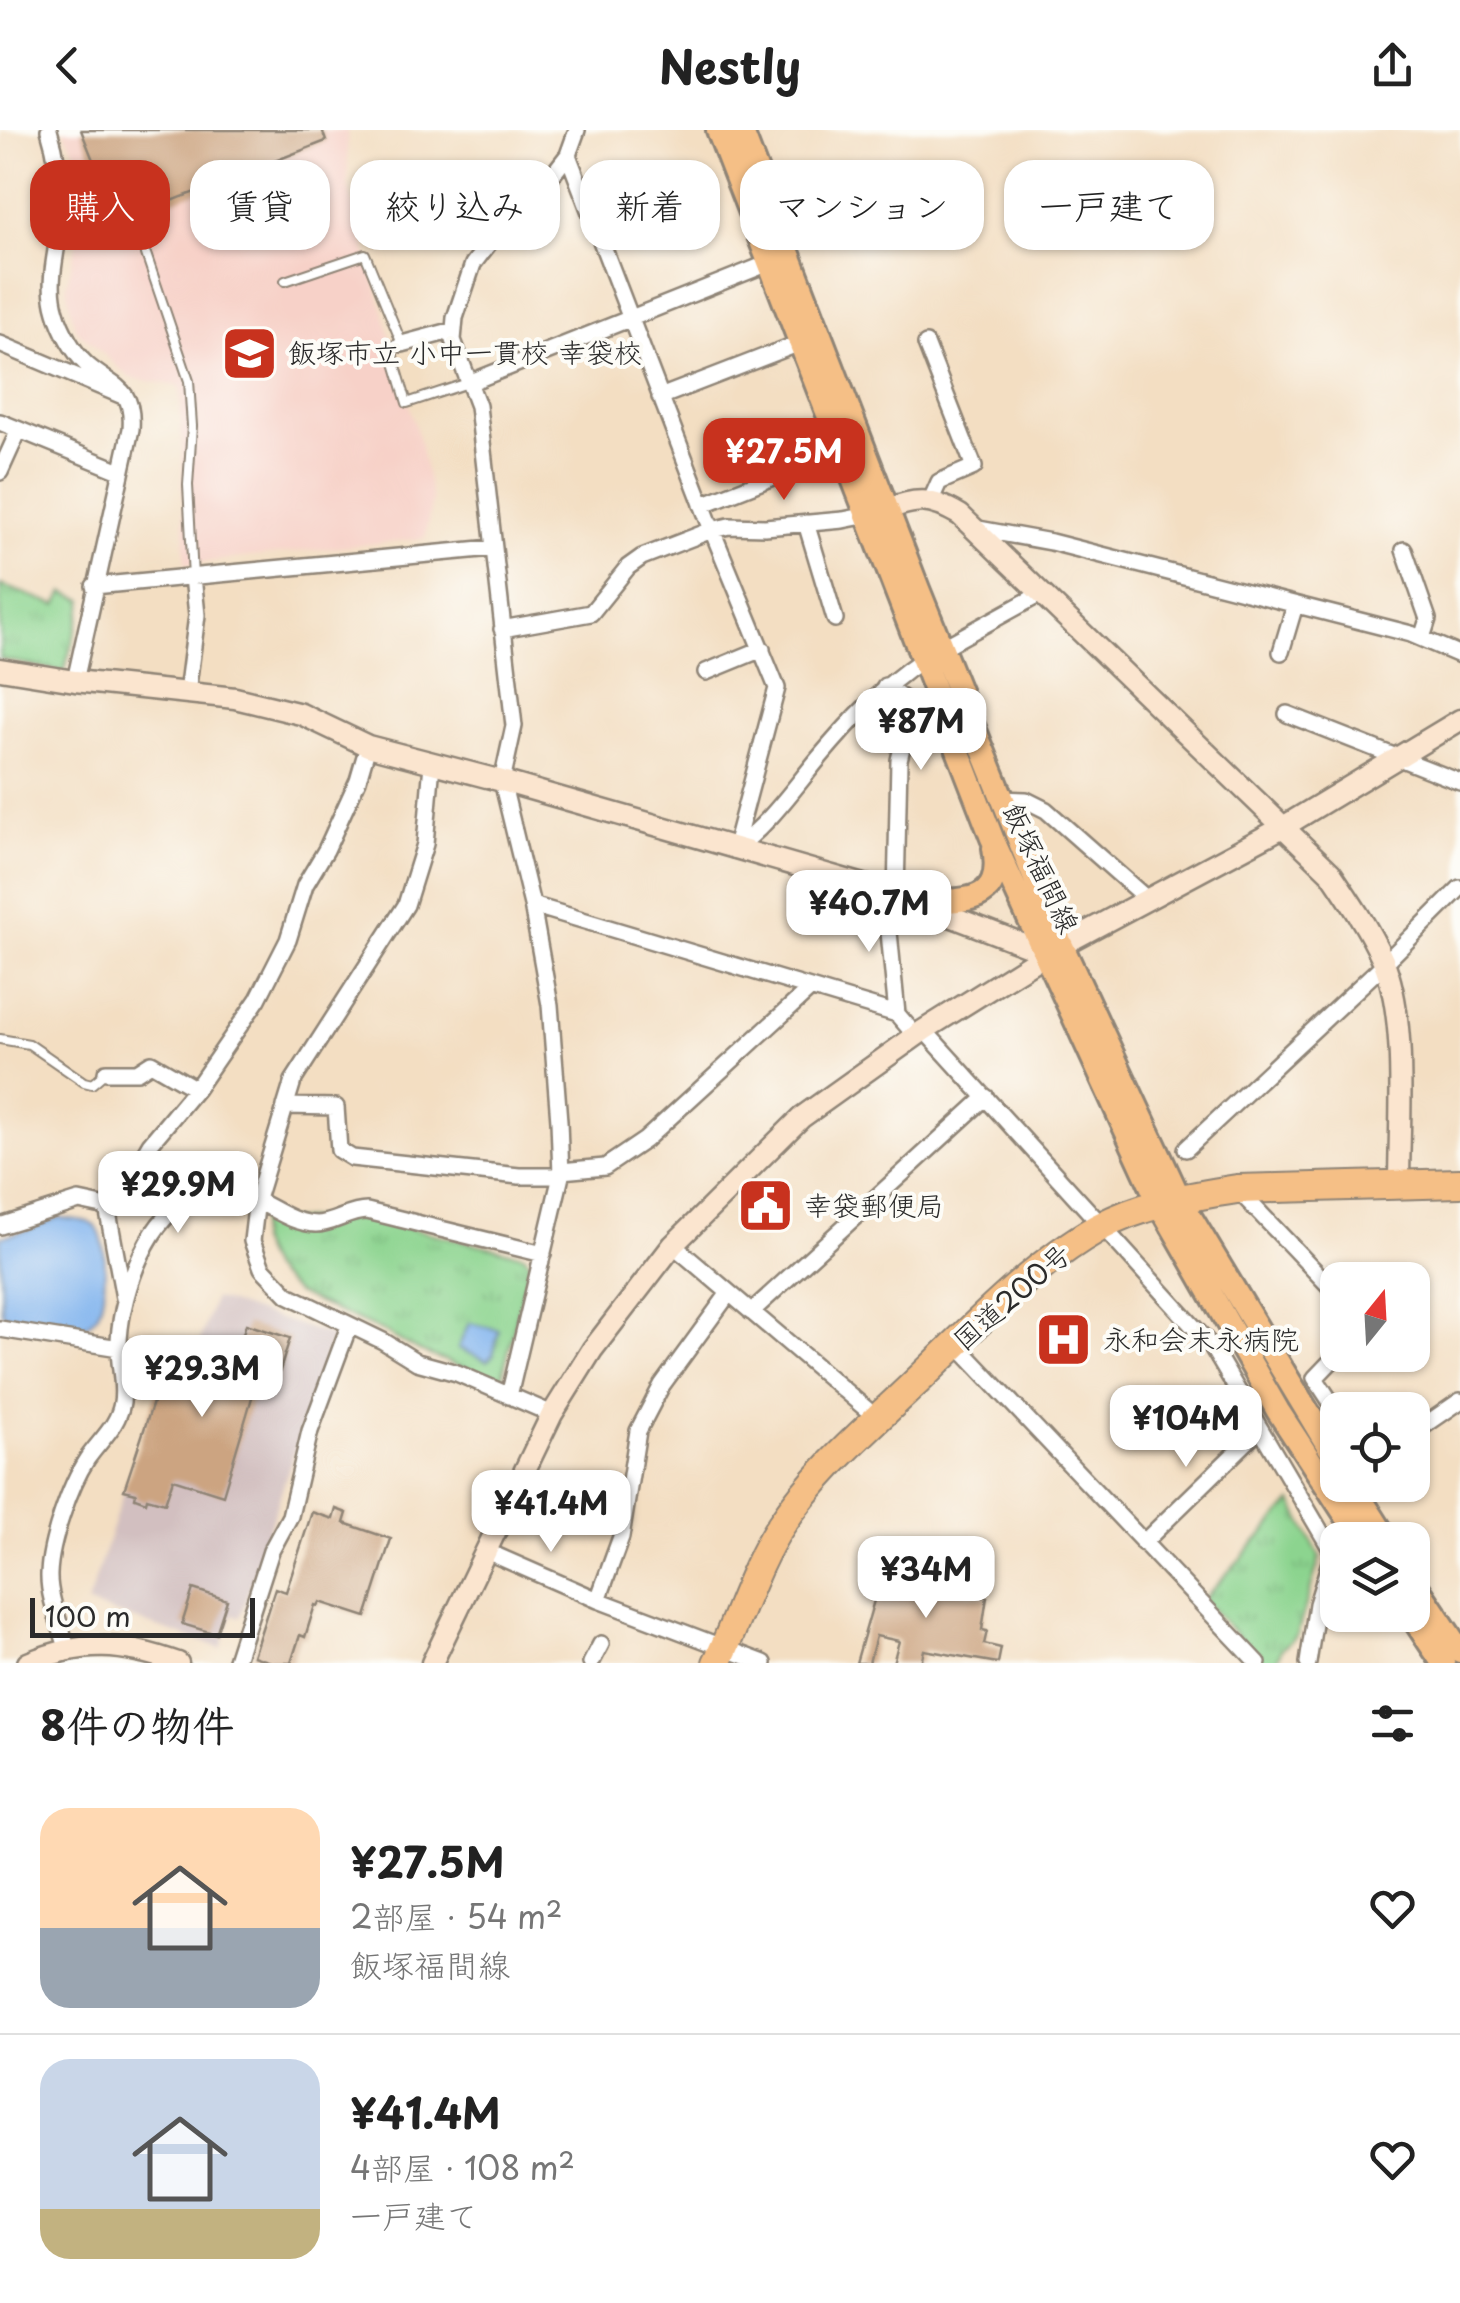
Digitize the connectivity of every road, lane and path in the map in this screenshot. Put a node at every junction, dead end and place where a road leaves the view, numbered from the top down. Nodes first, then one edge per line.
1 (50, 130) edge
2 (577, 130) edge
3 (718, 130) edge
4 (741, 130) edge
5 (568, 154) junction
6 (146, 254) dead end
7 (769, 263) junction
8 (286, 281) dead end
9 (630, 319) junction
10 (454, 330) junction
11 (800, 343) junction
12 (0, 344) edge
13 (402, 344) junction
14 (926, 344) dead end
15 (471, 382) junction
16 (126, 397) junction
17 (660, 397) junction
18 (0, 422) edge
19 (19, 430) junction
20 (1, 469) edge
21 (120, 471) junction
22 (772, 478) dead end
23 (932, 500) junction
24 (702, 505) junction
25 (878, 512) junction
26 (806, 523) junction
27 (973, 528) junction
28 (712, 530) junction
29 (492, 548) junction
30 (1404, 550) dead end
31 (192, 577) junction
32 (94, 586) junction
33 (1042, 593) junction
34 (1294, 605) junction
35 (836, 619) dead end
36 (502, 629) junction
37 (1422, 638) junction
38 (762, 649) junction
39 (1282, 652) dead end
40 (932, 654) junction
41 (1460, 654) edge
42 (0, 669) edge
43 (706, 672) dead end
44 (75, 681) junction
45 (885, 686) junction
46 (187, 693) junction
47 (1287, 714) dead end
48 (1460, 720) edge
49 (368, 746) junction
50 (1400, 756) junction
51 (432, 764) junction
52 (502, 782) junction
53 (1460, 782) edge
54 (1000, 799) junction
55 (1283, 827) junction
56 (992, 838) junction
57 (734, 850) junction
58 (1460, 888) edge
59 (896, 895) junction
60 (1148, 900) junction
61 (532, 905) junction
62 (1054, 950) junction
63 (1384, 964) junction
64 (810, 989) junction
65 (898, 1014) junction
66 (920, 1033) junction
67 (0, 1039) edge
68 (106, 1072) joint
69 (196, 1089) junction
70 (986, 1097) junction
71 (285, 1106) junction
72 (1186, 1149) dead end
73 (561, 1174) junction
74 (1460, 1183) edge
75 (1399, 1185) junction
76 (1237, 1188) junction
77 (257, 1199) junction
78 (1170, 1202) junction
79 (107, 1207) junction
80 (0, 1226) edge
81 (1101, 1226) junction
82 (673, 1245) junction
83 (543, 1254) junction
84 (1320, 1276) edge
85 (729, 1294) junction
86 (125, 1302) junction
87 (751, 1312) junction
88 (349, 1326) junction
89 (0, 1329) edge
90 (956, 1344) junction
91 (118, 1348) junction
92 (1320, 1372) edge
93 (1324, 1392) edge
94 (509, 1396) junction
95 (1460, 1402) edge
96 (552, 1414) junction
97 (878, 1419) junction
98 (1430, 1422) edge
99 (1260, 1428) junction
100 (1320, 1434) edge
101 (1320, 1522) edge
102 (1350, 1522) edge
103 (1143, 1543) junction
104 (486, 1552) junction
105 (598, 1600) junction
106 (1320, 1603) edge
107 (1430, 1606) edge
108 (1422, 1632) edge
109 (600, 1644) dead end
110 (1309, 1645) junction
111 (67, 1648) junction
112 (1460, 1651) edge
113 (720, 1656) edge
114 (28, 1663) edge
115 (178, 1663) edge
116 (234, 1663) edge
117 (432, 1663) edge
118 (591, 1663) edge
119 (764, 1663) edge
120 (1258, 1663) edge
121 (1294, 1663) edge
122 (1308, 1663) edge
123 (1443, 1663) edge

1 - 16 street
2 - 5 street
3 - 7 main road, 飯塚福間線
4 - 25 main road, 飯塚福間線
5 - 9 street
5 - 10 street
6 - 31 lane
7 - 9 street
7 - 11 main road, 飯塚福間線
8 - 13 lane
9 - 15 street
9 - 17 street
10 - 13 street
10 - 15 street
11 - 17 street
11 - 25 main road, 飯塚福間線
12 - 16 street
13 - 15 lane
14 - 23 street
15 - 29 street
16 - 21 street
17 - 24 street
18 - 19 street
19 - 20 street
19 - 21 street
21 - 32 street
22 - 24 street
23 - 25 street
23 - 27 street
24 - 28 street
25 - 26 street
25 - 40 main road, 飯塚福間線
26 - 28 street
26 - 35 street
27 - 33 street
27 - 34 street
28 - 36 street
28 - 38 street
29 - 31 street
29 - 36 street
30 - 37 street
31 - 32 street
31 - 46 street
32 - 44 street
33 - 40 street
33 - 55 street
34 - 37 street
34 - 39 street
36 - 52 street
37 - 41 street
38 - 43 street
38 - 57 street
40 - 45 street
40 - 54 main road, 飯塚福間線
40 - 56 main road, 飯塚福間線
42 - 44 street
44 - 46 street
45 - 57 street
45 - 59 street
46 - 49 street
47 - 50 street
48 - 50 street
49 - 51 street
49 - 69 street
50 - 53 street
50 - 55 street
51 - 52 street
51 - 71 street
52 - 57 street
52 - 61 street
54 - 60 street
54 - 62 main road, 飯塚福間線
55 - 60 street
55 - 63 street
56 - 59 main road
56 - 62 main road, 飯塚福間線
57 - 59 street
58 - 63 street
59 - 62 street
59 - 65 street
60 - 62 street
61 - 64 street
61 - 73 street
62 - 66 street
62 - 78 main road, 飯塚福間線
63 - 72 street
63 - 75 street
64 - 65 street
64 - 73 street
65 - 66 street
66 - 70 street
66 - 82 street
67 - 68 lane
68 - 69 street
69 - 79 street
70 - 81 street
70 - 87 street
71 - 73 street
71 - 77 street
73 - 83 street
74 - 75 highway, 国道200号
75 - 76 highway, 国道200号
76 - 78 highway, 国道200号
76 - 84 street
77 - 83 street
77 - 86 street
77 - 88 street
78 - 81 highway, 国道200号
78 - 100 main road, 飯塚福間線
78 - 102 main road, 飯塚福間線
79 - 80 street
79 - 86 street
81 - 90 highway, 国道200号
81 - 99 street
82 - 85 street
82 - 96 street
83 - 94 street
85 - 87 street
85 - 105 street
86 - 91 street
87 - 97 street
88 - 94 street
88 - 116 street
89 - 91 street
90 - 97 highway, 国道200号
90 - 103 street
91 - 111 street
92 - 93 street
94 - 96 street
95 - 98 street
96 - 104 street
97 - 113 highway, 国道200号
99 - 101 street
99 - 103 street
103 - 120 street
104 - 105 street
104 - 117 street
105 - 113 street
106 - 110 street
107 - 112 main road
108 - 123 main road
109 - 118 street
110 - 121 street
110 - 122 street
111 - 114 street
111 - 115 street
113 - 119 street

